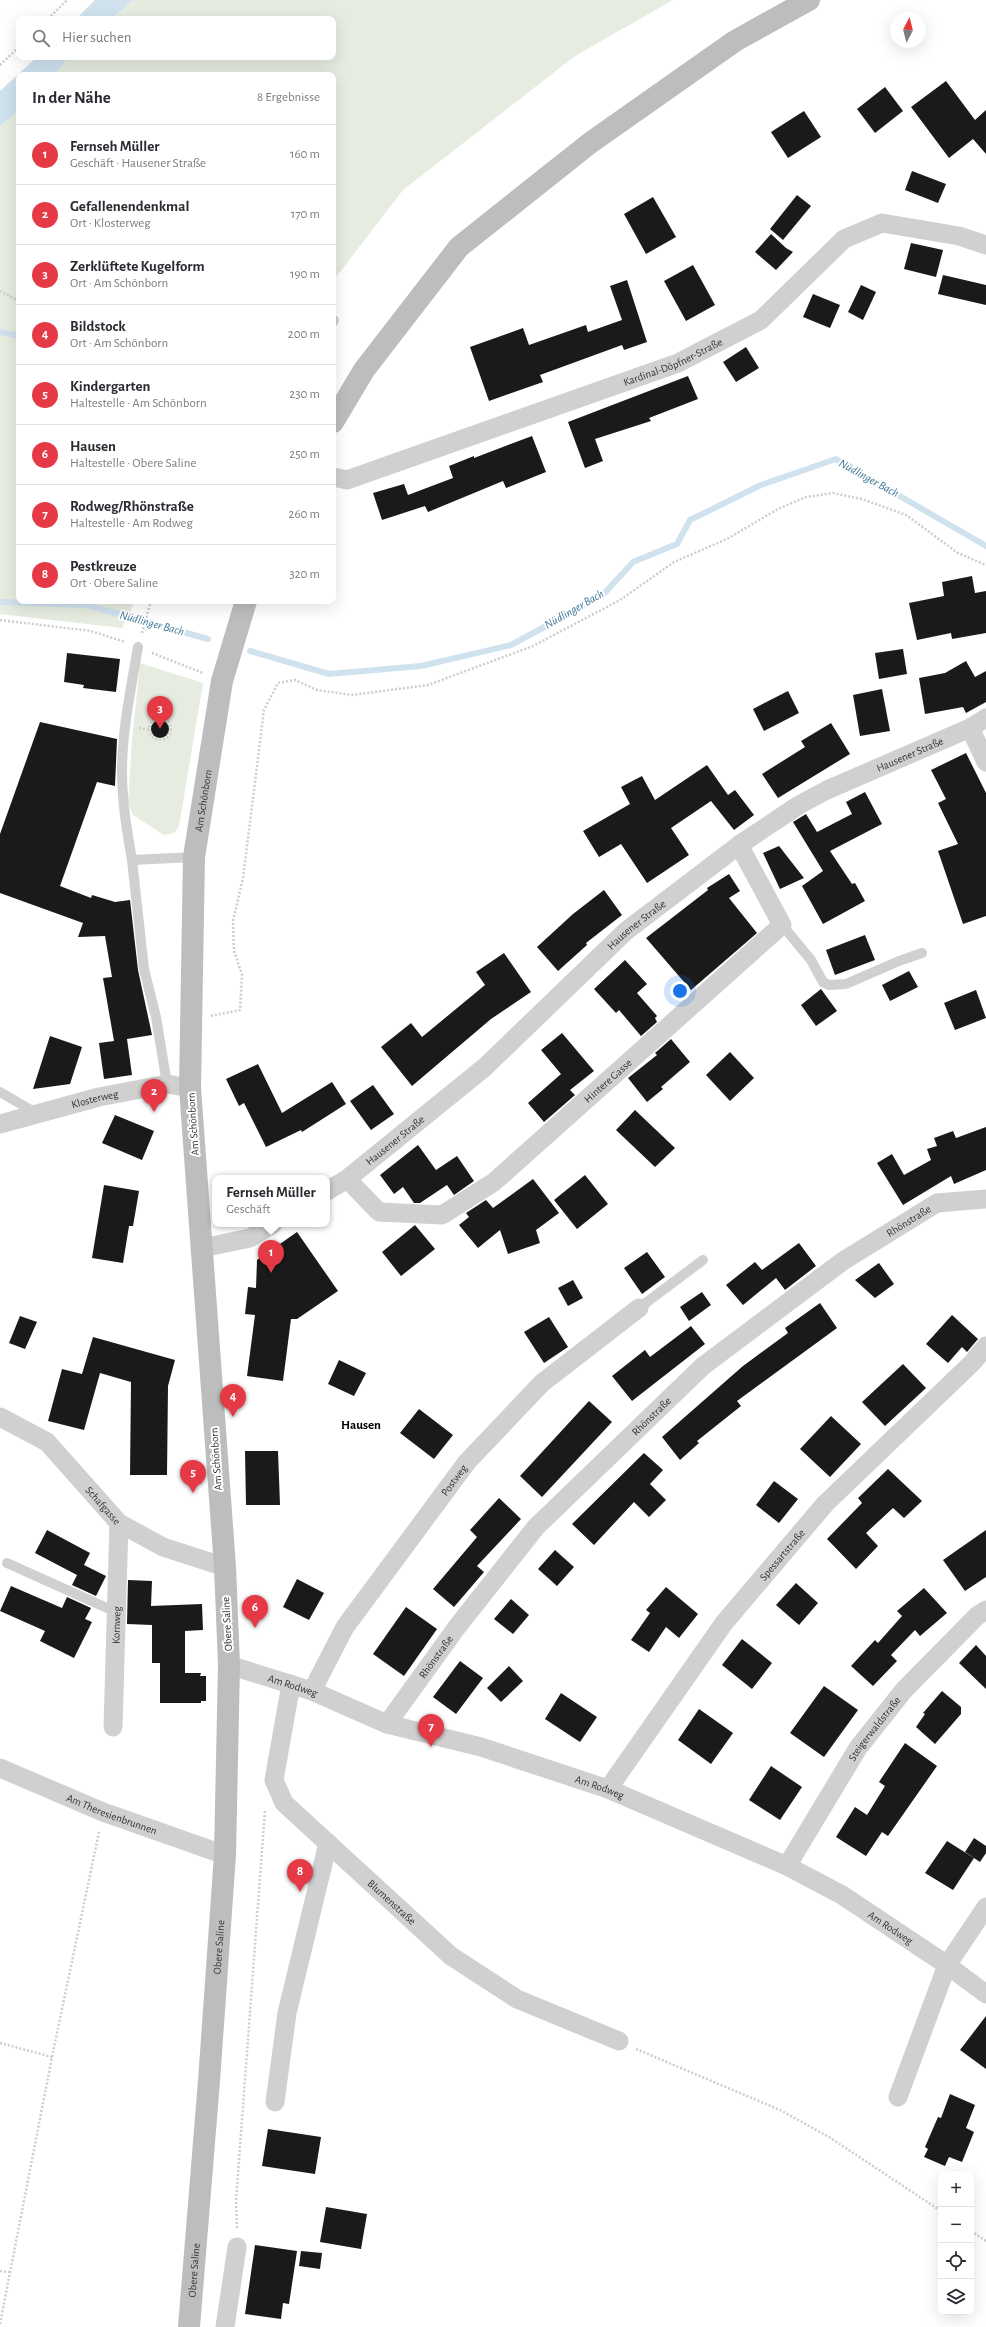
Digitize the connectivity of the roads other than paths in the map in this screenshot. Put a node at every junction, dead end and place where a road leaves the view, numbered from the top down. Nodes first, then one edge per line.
1 (809, 0) edge
2 (986, 244) edge
3 (336, 417) edge
4 (336, 478) edge
5 (245, 605) edge
6 (138, 647) road end
7 (986, 718) edge
8 (970, 728) junction
9 (986, 762) edge
10 (739, 845) junction
11 (194, 857) junction
12 (132, 860) junction
13 (782, 925) junction
14 (922, 953) dead end
15 (167, 1084) junction
16 (190, 1088) junction
17 (0, 1092) edge
18 (38, 1114) junction
19 (0, 1124) edge
20 (347, 1179) junction
21 (330, 1189) edge
22 (986, 1199) edge
23 (268, 1227) edge
24 (202, 1248) junction
25 (703, 1260) dead end
26 (639, 1308) joint
27 (986, 1346) edge
28 (0, 1417) edge
29 (119, 1523) junction
30 (7, 1562) dead end
31 (224, 1567) junction
32 (986, 1610) edge
33 (116, 1612) junction
34 (229, 1665) junction
35 (291, 1684) junction
36 (312, 1691) junction
37 (388, 1724) junction
38 (113, 1727) dead end
39 (0, 1768) edge
40 (608, 1789) junction
41 (328, 1843) junction
42 (225, 1855) junction
43 (787, 1866) junction
44 (986, 1906) edge
45 (947, 1965) junction
46 (986, 1994) edge
47 (619, 2041) road end
48 (898, 2097) dead end
49 (275, 2102) dead end
50 (237, 2247) road end
51 (189, 2327) edge
52 (225, 2327) edge

1 - 3 main road
2 - 4 street, Kardinal-Döpfner-Straße
5 - 11 main road, Am Schönborn
6 - 12 lane
7 - 8 street, Hausener Straße
8 - 9 street
8 - 10 street, Hausener Straße
10 - 13 street
10 - 20 street, Hausener Straße
11 - 12 lane
11 - 16 main road, Am Schönborn
12 - 15 lane
13 - 14 lane
13 - 20 street, Hintere Gasse
15 - 16 street, Klosterweg
15 - 18 street, Klosterweg
16 - 24 main road, Am Schönborn
17 - 18 lane
18 - 19 street, Klosterweg
20 - 21 street, Hausener Straße
22 - 37 street, Rhönstraße
23 - 24 street
24 - 31 main road, Am Schönborn
25 - 26 lane
26 - 36 street, Postweg
27 - 40 street, Spessartstraße
28 - 29 street, Schafgasse
29 - 31 street, Schafgasse
29 - 33 street, Kornweg
30 - 33 lane
31 - 34 main road, Obere Saline
32 - 43 street, Steigerwaldstraße
33 - 38 street, Kornweg
34 - 35 street, Am Rodweg
34 - 42 main road, Obere Saline
35 - 36 street, Am Rodweg
35 - 41 street, Blumenstraße
36 - 37 street, Am Rodweg
37 - 40 street, Am Rodweg
39 - 42 street, Am Theresienbrunnen
40 - 43 street, Am Rodweg
41 - 47 street, Blumenstraße
41 - 49 street
42 - 51 main road, Obere Saline
43 - 45 street, Am Rodweg
44 - 45 street
45 - 46 street, Am Rodweg
45 - 48 street
50 - 52 street

